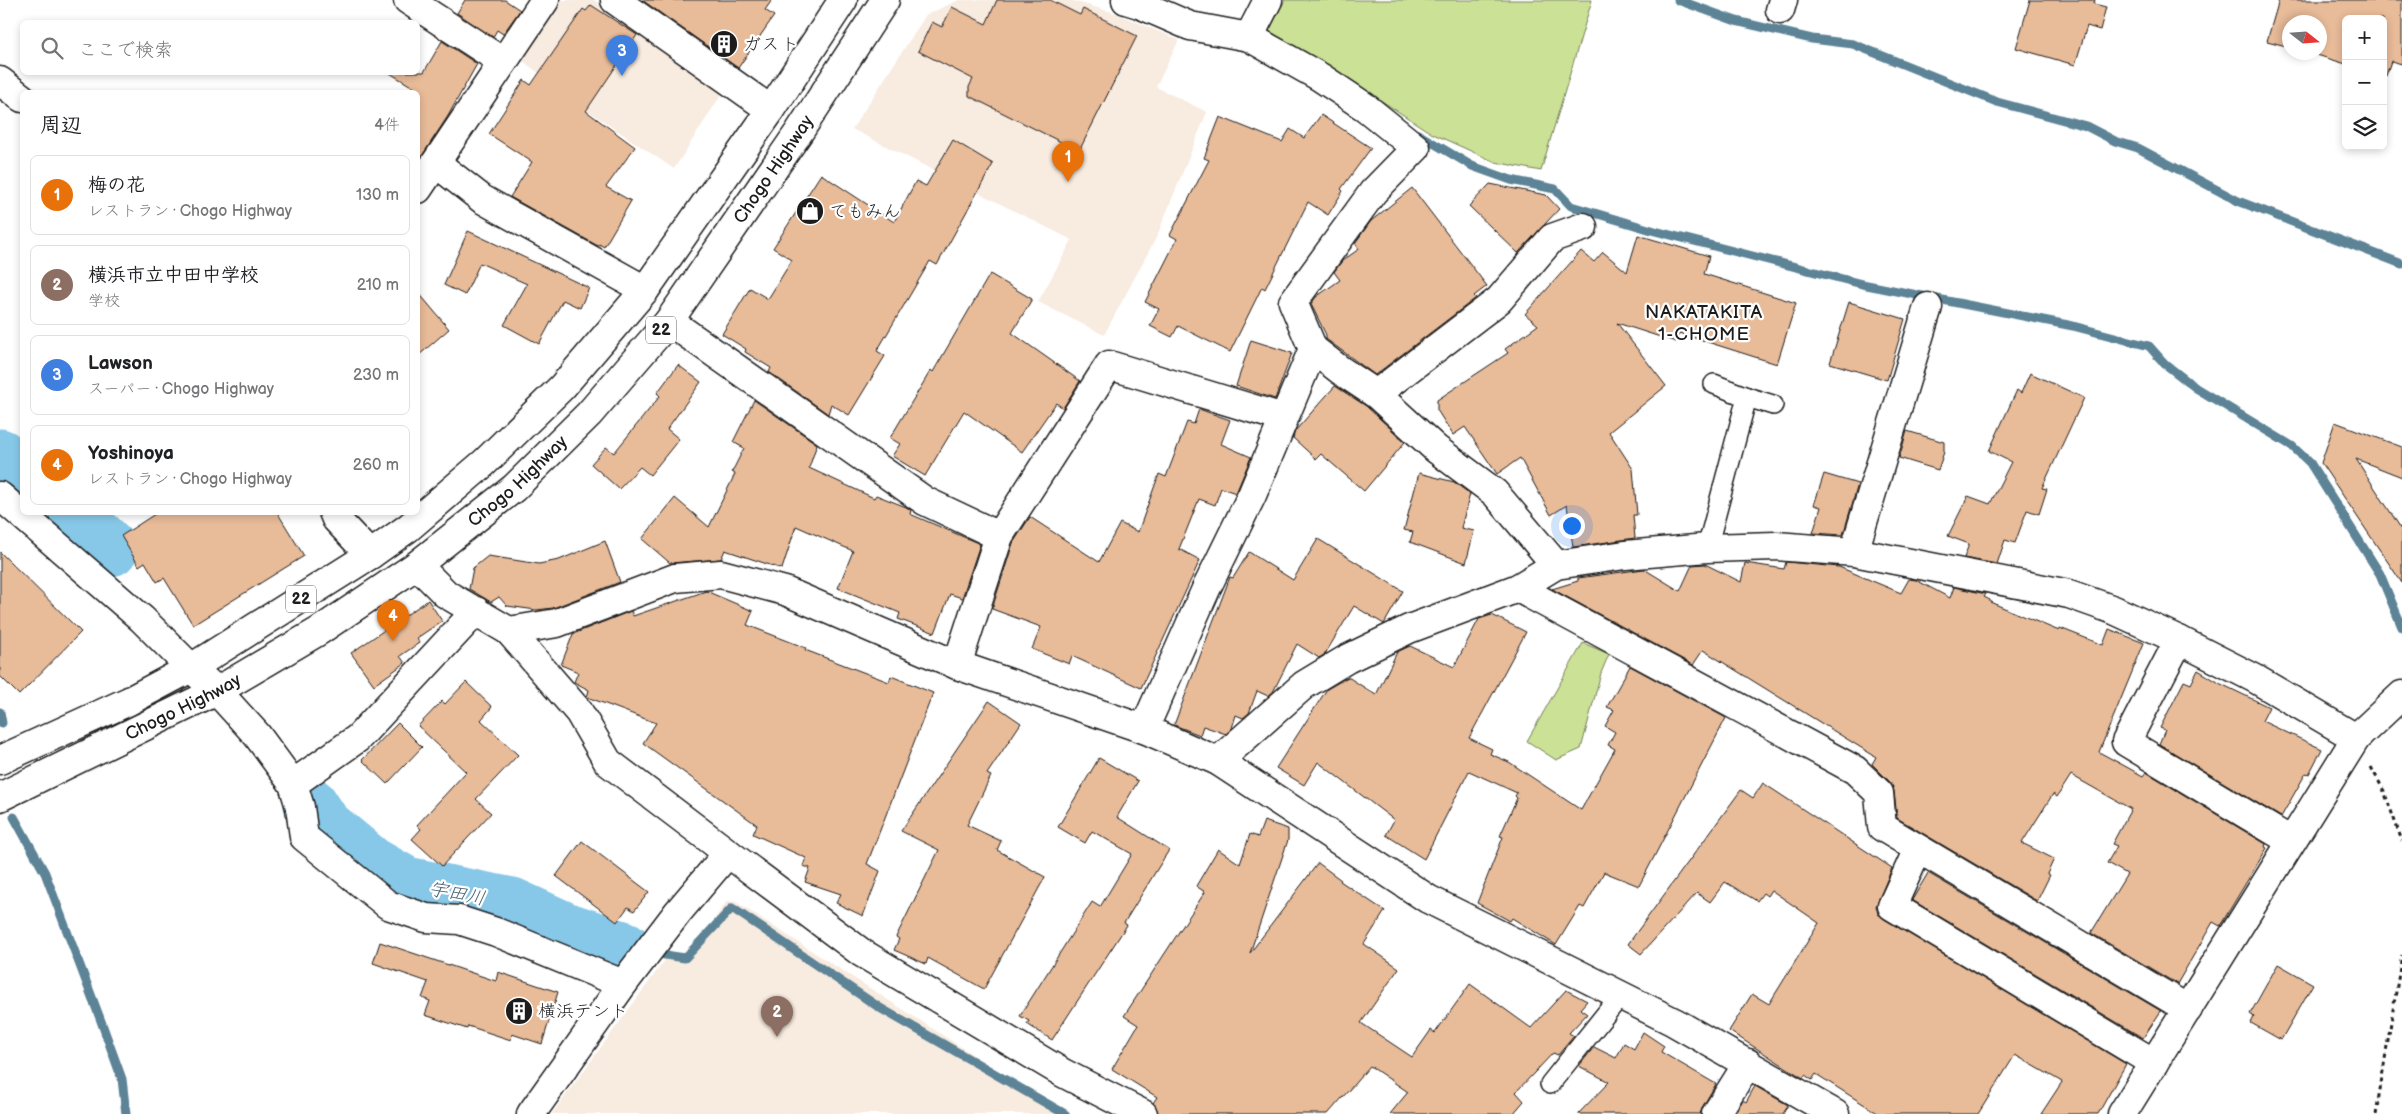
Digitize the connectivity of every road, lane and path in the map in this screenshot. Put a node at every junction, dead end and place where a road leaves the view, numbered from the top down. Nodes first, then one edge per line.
1 (408, 0) edge
2 (545, 0) edge
3 (615, 0) edge
4 (843, 0) edge
5 (885, 0) edge
6 (1126, 0) edge
7 (1268, 0) edge
8 (1249, 37) junction
9 (503, 62) junction
10 (0, 81) edge
11 (20, 96) edge
12 (770, 110) junction
13 (436, 163) junction
14 (420, 186) edge
15 (1583, 227) dead end
16 (645, 290) junction
17 (1928, 308) dead end
18 (669, 321) junction
19 (1313, 349) junction
20 (1714, 384) dead end
21 (1376, 394) junction
22 (1746, 397) junction
23 (1773, 405) dead end
24 (1284, 418) junction
25 (0, 496) edge
26 (20, 513) edge
27 (22, 515) edge
28 (334, 515) edge
29 (1000, 536) junction
30 (1707, 548) junction
31 (1854, 552) junction
32 (370, 555) junction
33 (417, 565) junction
34 (1556, 565) junction
35 (1518, 588) junction
36 (476, 611) junction
37 (509, 631) junction
38 (2179, 640) junction
39 (957, 665) junction
40 (191, 668) junction
41 (217, 692) junction
42 (2400, 700) edge
43 (1144, 729) junction
44 (2356, 738) junction
45 (0, 760) edge
46 (1218, 761) junction
47 (293, 784) junction
48 (0, 797) edge
49 (2291, 841) junction
50 (2402, 841) edge
51 (1918, 849) junction
52 (728, 853) junction
53 (2402, 955) edge
54 (624, 984) junction
55 (1620, 995) junction
56 (2188, 1009) junction
57 (1748, 1063) junction
58 (2154, 1063) junction
59 (1550, 1084) dead end
60 (1826, 1112) edge
61 (531, 1114) edge
62 (1143, 1114) edge
63 (1716, 1114) edge
64 (2122, 1114) edge
65 (2376, 1114) edge

1 - 9 street
2 - 9 street
3 - 12 street
4 - 12 street, Chogo Highway / 22
5 - 18 street, Chogo Highway / 22
6 - 8 street
7 - 8 street
8 - 19 street
9 - 13 street
10 - 11 street
12 - 16 street, Chogo Highway / 22
13 - 14 street
13 - 16 street
15 - 21 street
16 - 32 street, Chogo Highway / 22
17 - 31 street
18 - 29 street
18 - 33 street, Chogo Highway / 22
19 - 21 street
19 - 24 street
20 - 22 lane
21 - 34 street
22 - 23 lane
22 - 30 lane
24 - 29 street
24 - 43 street
25 - 26 street
27 - 40 street
28 - 32 street
29 - 39 street
30 - 31 street
30 - 34 street
31 - 38 street
32 - 40 street, Chogo Highway / 22
33 - 36 street
33 - 41 street, Chogo Highway / 22
34 - 35 street
35 - 46 street
35 - 51 street
36 - 37 street
36 - 47 street
37 - 39 street
37 - 52 street
38 - 44 street
38 - 49 street
39 - 43 street
40 - 41 street
40 - 45 street, Chogo Highway / 22
41 - 47 street
41 - 48 street, Chogo Highway / 22
42 - 44 street
43 - 46 street
44 - 49 street
44 - 50 path
46 - 55 street
47 - 54 street
49 - 56 street
51 - 56 street
51 - 58 street
52 - 54 street
52 - 62 street
53 - 65 path
54 - 61 street
55 - 57 street
55 - 59 lane
56 - 58 street
57 - 60 street
57 - 63 street
58 - 64 street

